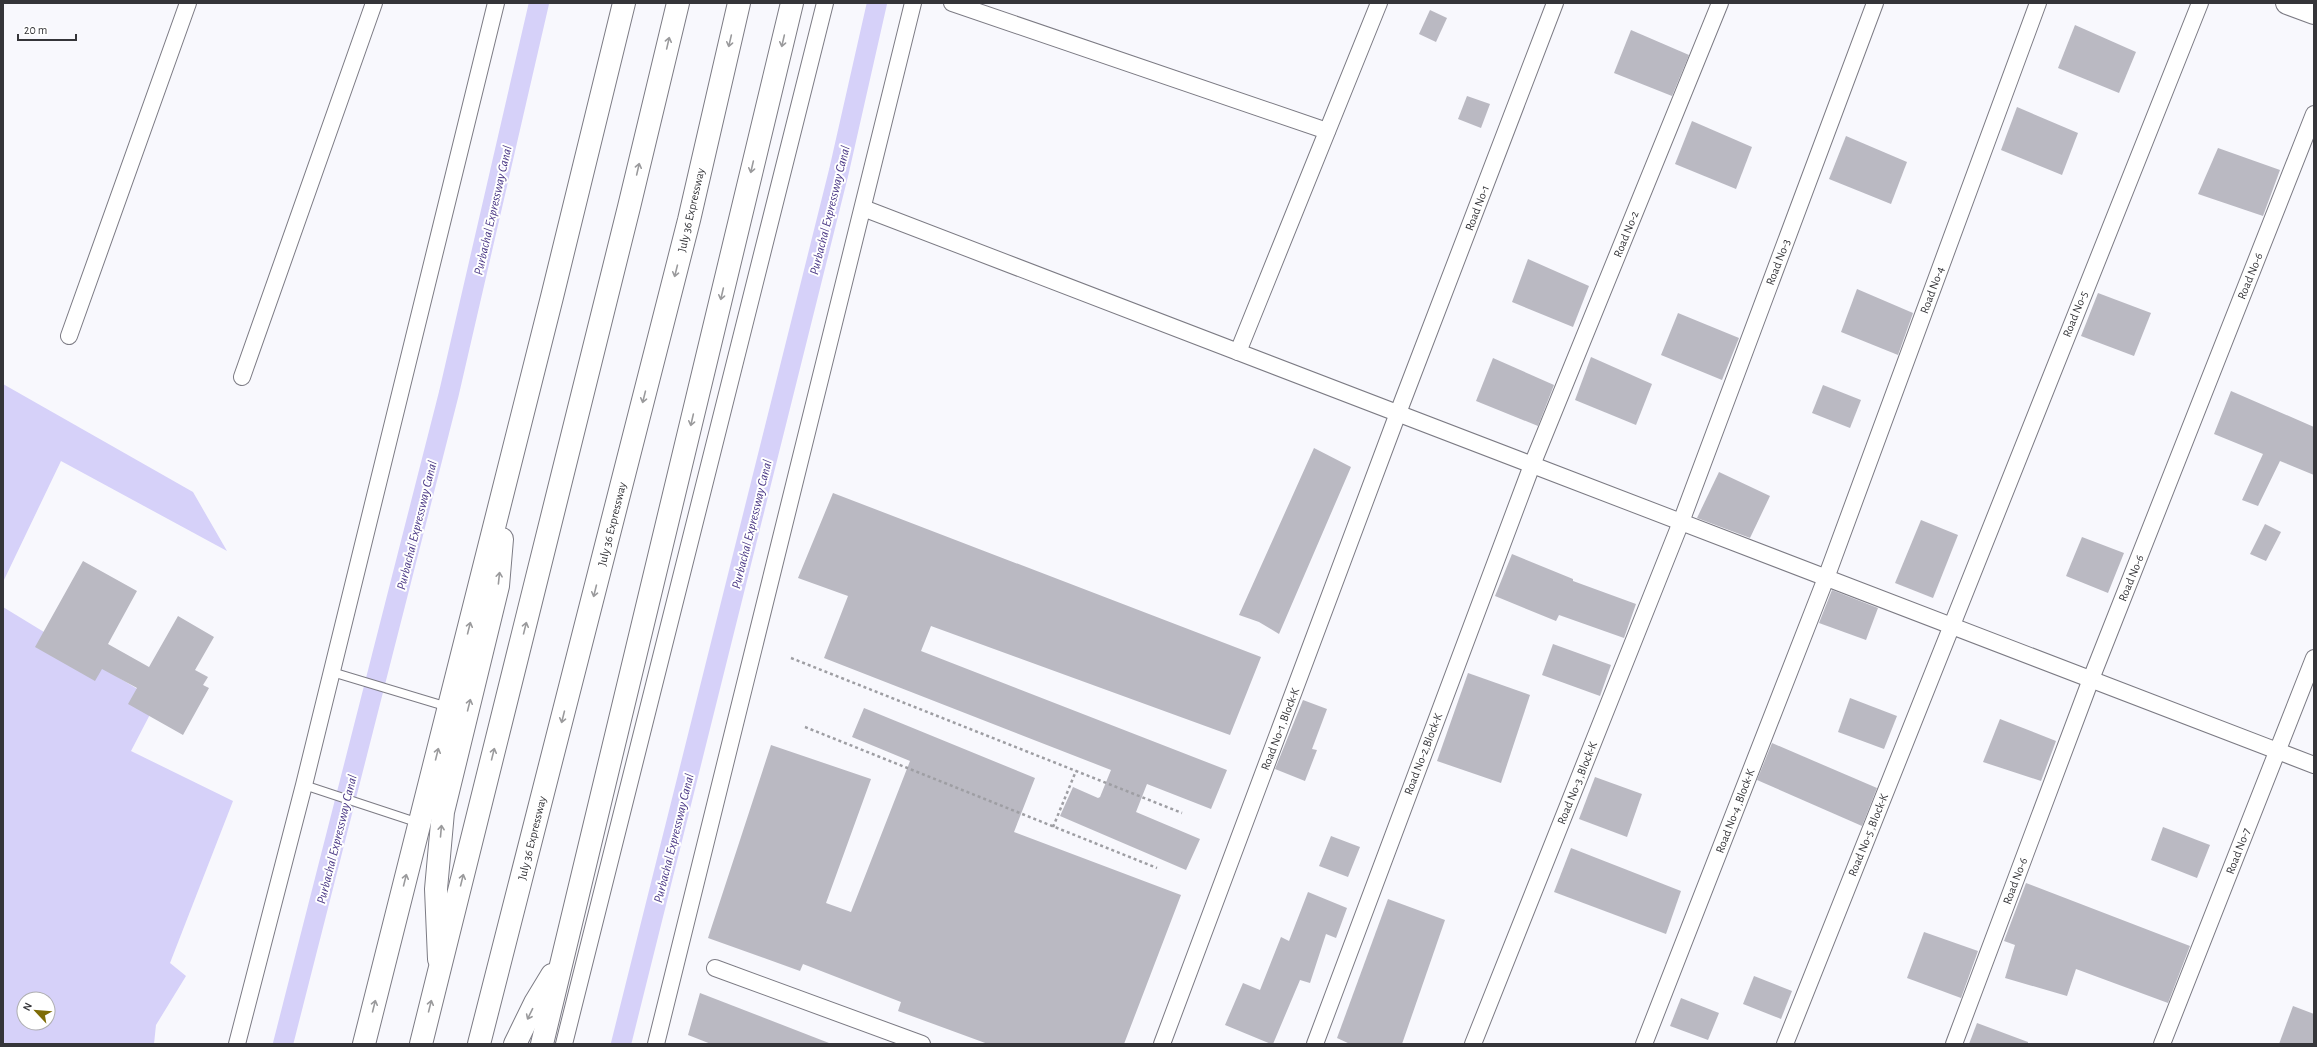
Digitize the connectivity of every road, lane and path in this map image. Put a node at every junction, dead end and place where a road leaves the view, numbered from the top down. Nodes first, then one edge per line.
1 (188, 3) edge
2 (374, 3) edge
3 (496, 3) edge
4 (624, 3) edge
5 (678, 3) edge
6 (739, 3) edge
7 (792, 3) edge
8 (825, 3) edge
9 (913, 3) edge
10 (952, 3) edge
11 (1379, 3) edge
12 (1555, 3) edge
13 (1720, 3) edge
14 (1875, 3) edge
15 (2038, 3) edge
16 (2200, 3) edge
17 (2287, 3) edge
18 (2314, 13) edge
19 (2314, 114) edge
20 (1327, 131) junction
21 (863, 208) junction
22 (69, 336) dead end
23 (1238, 352) junction
24 (242, 377) dead end
25 (1398, 413) junction
26 (1532, 465) junction
27 (497, 517) junction
28 (1681, 522) junction
29 (1826, 578) junction
30 (1951, 626) junction
31 (791, 658) dead end
32 (2314, 658) edge
33 (332, 672) junction
34 (2091, 679) junction
35 (449, 707) junction
36 (805, 727) dead end
37 (2277, 751) junction
38 (2314, 765) edge
39 (1076, 771) junction
40 (304, 785) junction
41 (1182, 813) dead end
42 (420, 824) junction
43 (1053, 827) junction
44 (1157, 868) dead end
45 (563, 957) junction
46 (440, 968) junction
47 (715, 968) dead end
48 (238, 1044) edge
49 (364, 1044) edge
50 (421, 1044) edge
51 (479, 1044) edge
52 (515, 1044) edge
53 (542, 1044) edge
54 (564, 1044) edge
55 (656, 1044) edge
56 (922, 1044) edge
57 (1162, 1044) edge
58 (1315, 1044) edge
59 (1473, 1044) edge
60 (1644, 1044) edge
61 (1785, 1044) edge
62 (1954, 1044) edge
63 (2162, 1044) edge

1 - 22 street
2 - 24 street
3 - 33 street
4 - 27 main road
46 -> 5 main road
6 -> 51 main road, July 36 Expressway
7 -> 45 main road
8 - 54 street
9 - 21 street
10 - 20 street
11 - 20 street
12 - 25 street, Road No-1
13 - 26 street, Road No-2
14 - 28 street, Road No-3
15 - 29 street, Road No-4
16 - 30 street, Road No-5
17 - 18 main road
19 - 34 street, Road No-6
20 - 23 street
21 - 23 street
21 - 55 street
23 - 25 street
25 - 26 street
25 - 57 street, Road No-1 ,Block-K
26 - 28 street
26 - 58 street, Road No-2,Block-K
35 -> 27 main road
46 -> 27 main road
28 - 29 street
28 - 59 street, Road No-3 ,Block-K
29 - 30 street
29 - 60 street, Road No-4 ,Block-K
30 - 34 street
30 - 61 street, Road No-5 ,Block-K
31 - 39 path
32 - 37 street, Road No-7
33 - 35 lane
33 - 40 street
34 - 37 street
34 - 62 street, Road No-6
42 -> 35 main road
36 - 43 path
37 - 38 street
37 - 63 street, Road No-7
39 - 41 path
39 - 43 path
40 - 42 lane
40 - 48 street
49 -> 42 main road
43 - 44 path
45 -> 52 main road
45 - 53 main road
50 -> 46 main road
47 - 56 street

